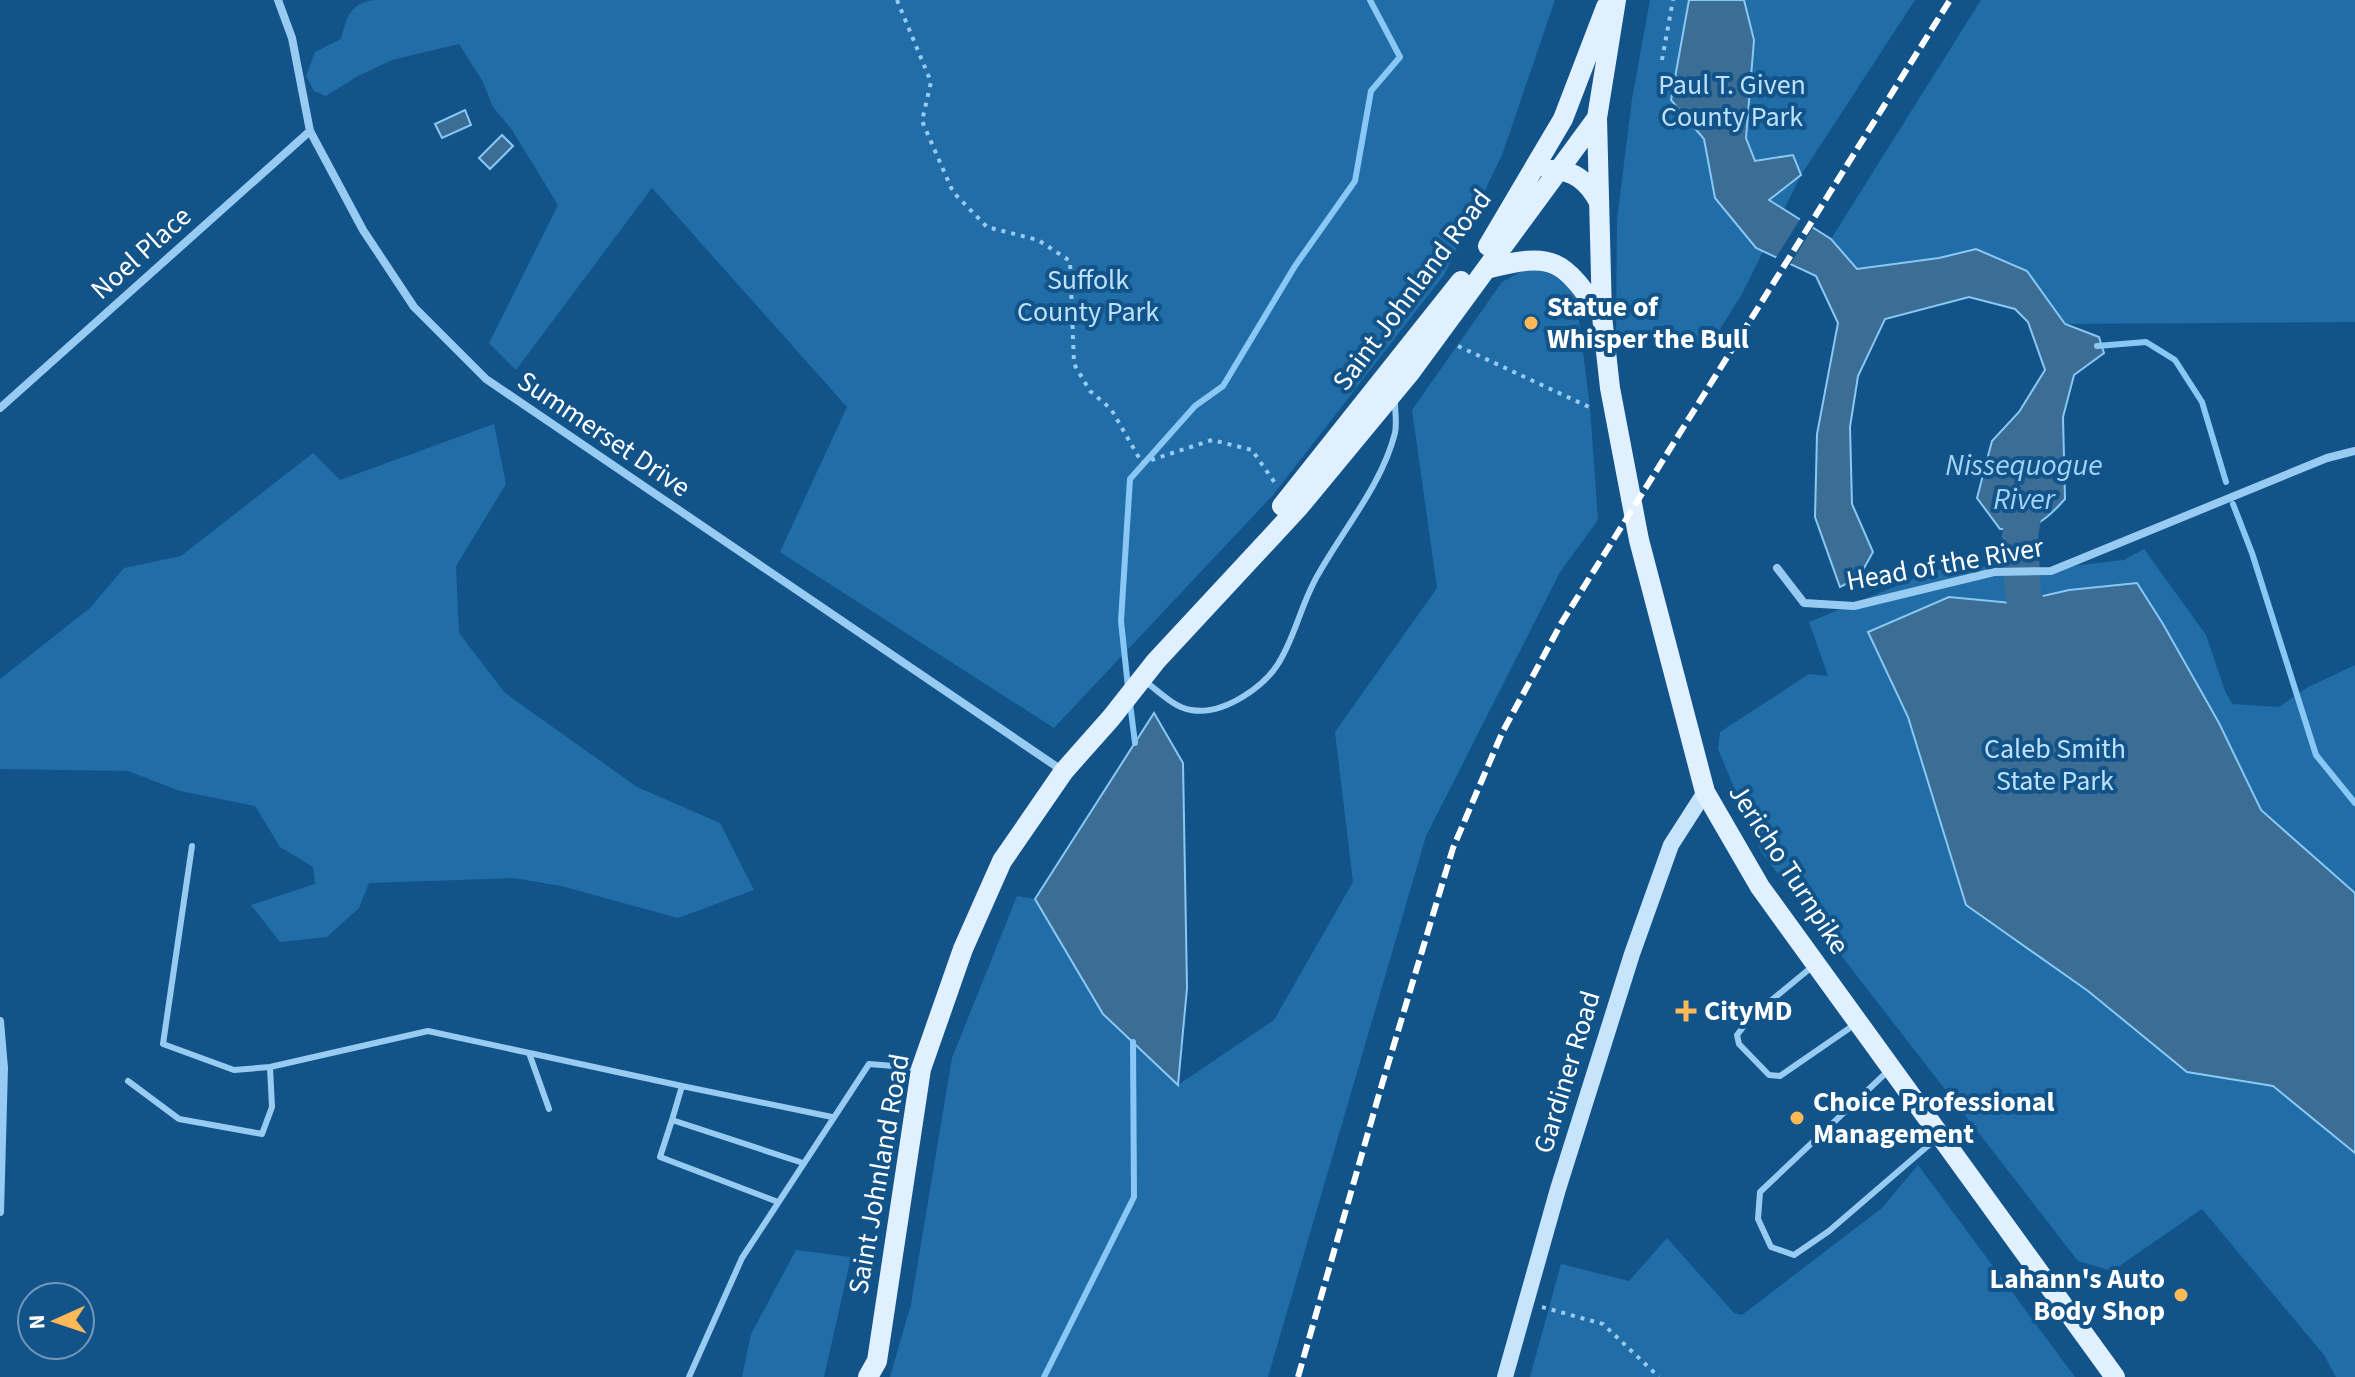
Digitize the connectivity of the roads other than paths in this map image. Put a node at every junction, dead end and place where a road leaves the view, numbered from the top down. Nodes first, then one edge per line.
1 (278, 0) edge
2 (1608, 0) edge
3 (1616, 0) edge
4 (1597, 118) junction
5 (310, 131) junction
6 (1559, 169) junction
7 (1527, 180) junction
8 (1599, 202) junction
9 (1486, 269) junction
10 (1602, 316) junction
11 (1394, 392) junction
12 (0, 408) edge
13 (2355, 451) edge
14 (1777, 568) dead end
15 (1221, 591) junction
16 (1142, 679) junction
17 (1064, 771) junction
18 (1705, 792) junction
19 (192, 846) dead end
20 (1816, 963) junction
21 (0, 1021) edge
22 (1859, 1022) junction
23 (529, 1053) junction
24 (270, 1067) junction
25 (1892, 1067) junction
26 (921, 1069) junction
27 (128, 1081) dead end
28 (682, 1086) junction
29 (549, 1109) dead end
30 (832, 1117) junction
31 (672, 1120) junction
32 (1940, 1135) junction
33 (803, 1163) junction
34 (778, 1202) junction
35 (0, 1212) edge
36 (689, 1377) edge
37 (868, 1377) edge
38 (1505, 1377) edge
39 (2115, 1377) edge

1 - 5 street, Summerset Drive
2 - 7 main road, Saint Johnland Road
3 - 4 main road, Jericho Turnpike
4 - 6 main road, Saint Johnland Road
4 - 8 main road, Jericho Turnpike
5 - 12 street, Noel Place
5 - 17 street, Summerset Drive
6 - 7 main road
6 - 8 main road
6 - 9 main road, Saint Johnland Road
7 - 15 main road, Saint Johnland Road
8 - 10 main road, Jericho Turnpike
9 - 10 main road
9 - 11 main road, Saint Johnland Road
10 - 18 main road, Jericho Turnpike
11 - 15 main road, Saint Johnland Road
11 - 16 lane
13 - 14 street, Head of the River
15 - 16 main road, Saint Johnland Road
16 - 17 main road, Saint Johnland Road
17 - 26 main road, Saint Johnland Road
18 - 20 main road, Jericho Turnpike
18 - 38 main road, Gardiner Road
19 - 24 lane
20 - 22 main road, Jericho Turnpike
20 - 22 lane
21 - 35 street
22 - 25 main road, Jericho Turnpike
23 - 24 lane
23 - 28 lane
23 - 29 lane
24 - 27 lane
25 - 32 main road, Jericho Turnpike
25 - 32 lane
26 - 30 lane
26 - 37 main road, Saint Johnland Road
28 - 30 lane
28 - 31 lane
30 - 33 lane
31 - 33 lane
31 - 34 lane
32 - 39 main road, Jericho Turnpike
33 - 34 lane
34 - 36 lane

